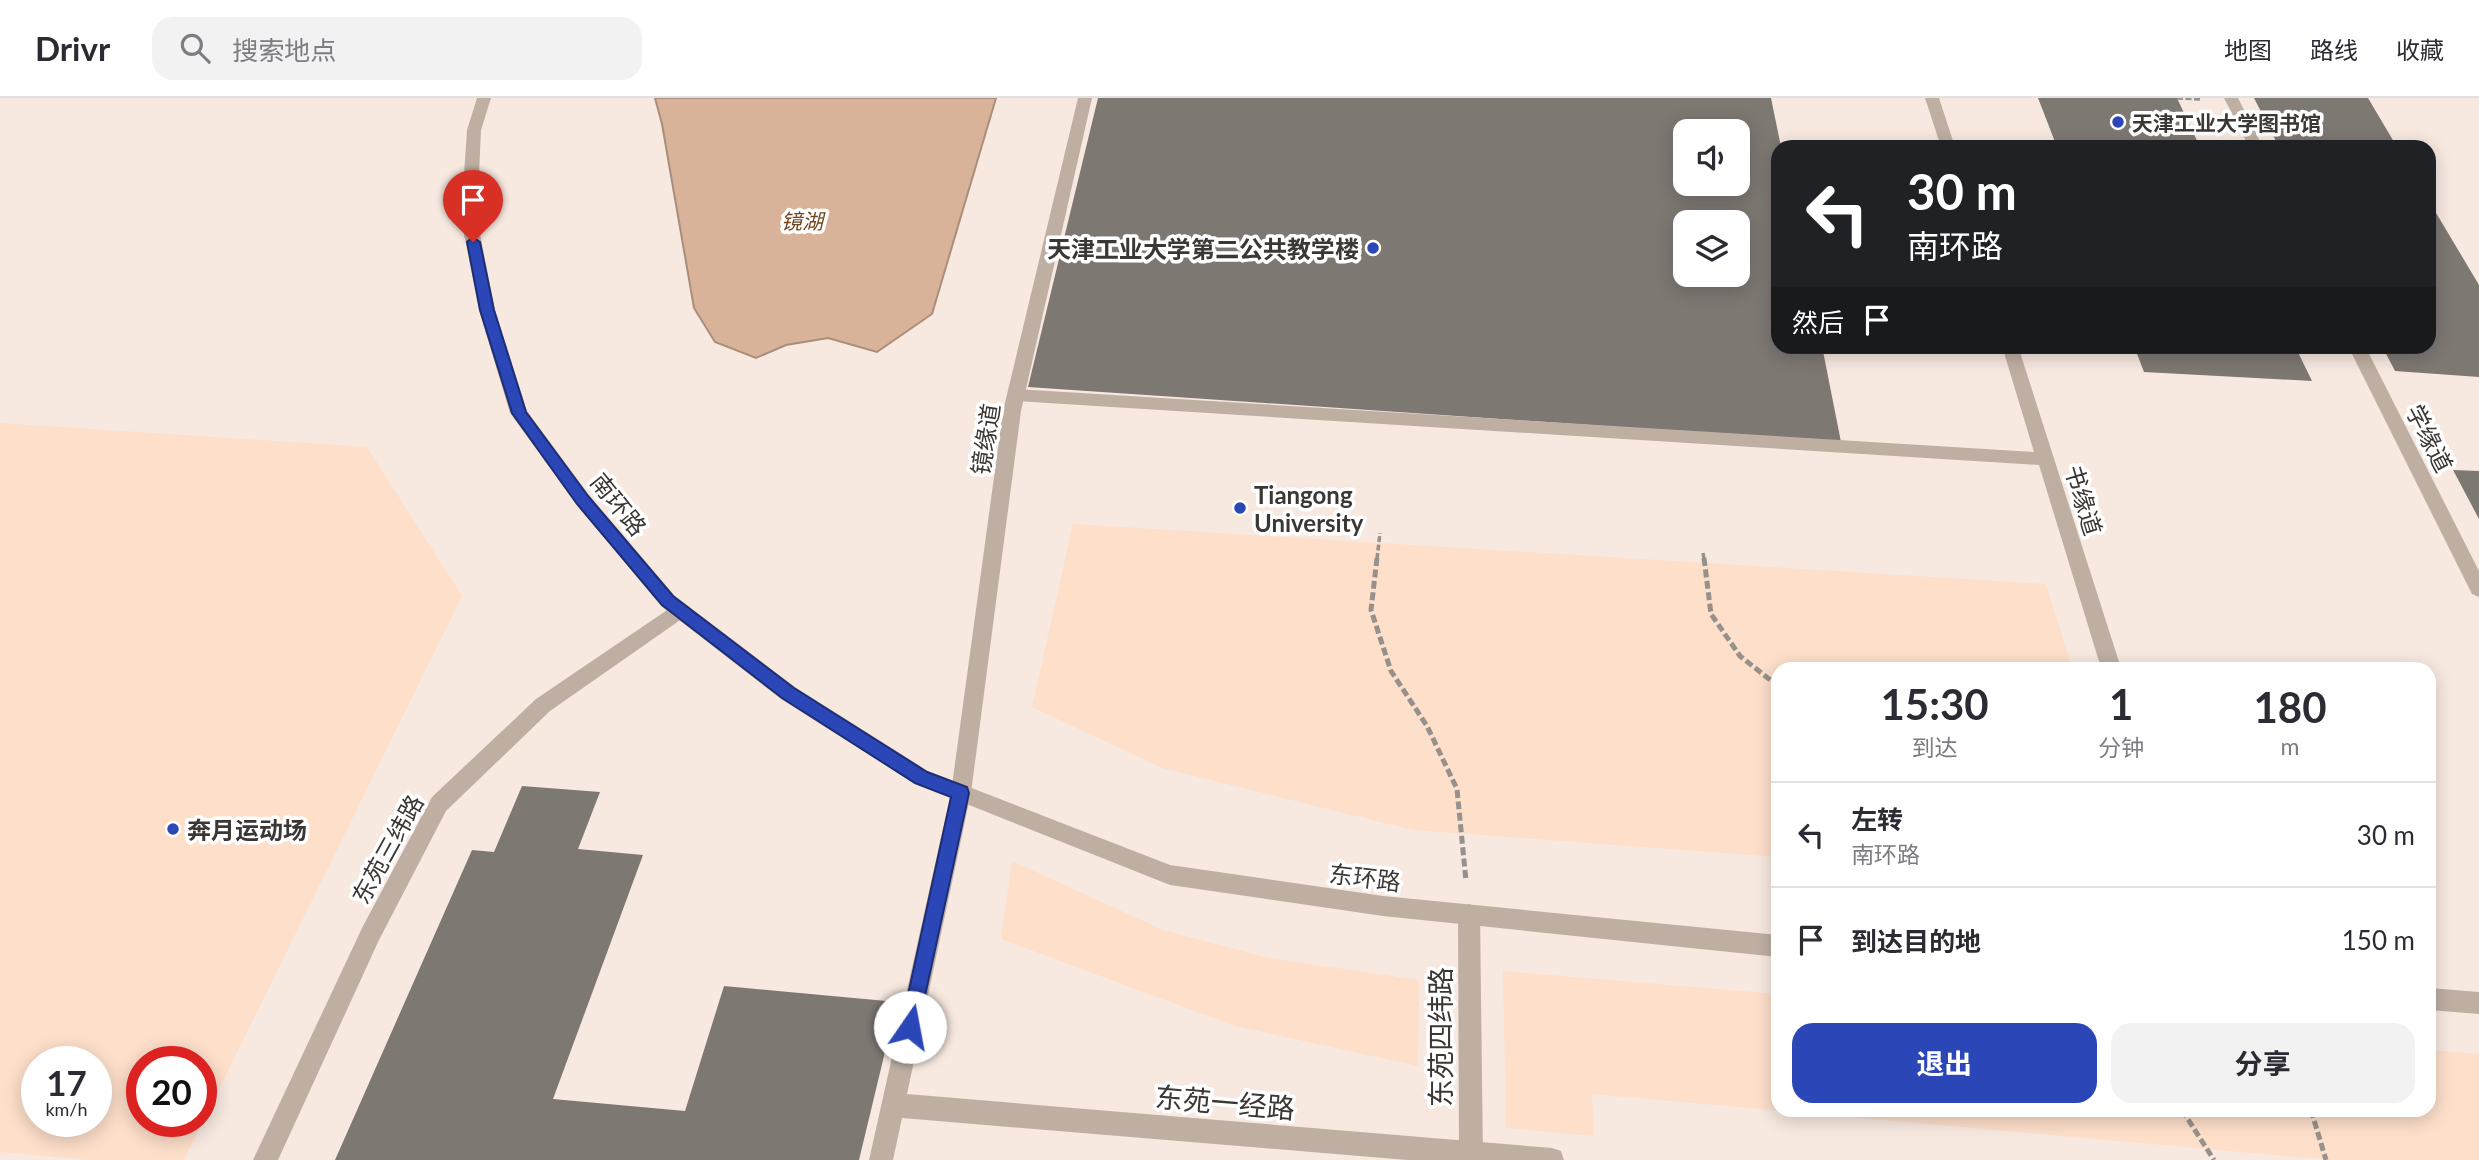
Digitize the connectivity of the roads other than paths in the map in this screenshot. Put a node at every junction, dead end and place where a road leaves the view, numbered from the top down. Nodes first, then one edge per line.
1 (484, 98) edge
2 (1085, 98) edge
3 (1932, 98) edge
4 (2231, 98) edge
5 (1946, 140) edge
6 (2252, 140) edge
7 (2012, 354) edge
8 (2360, 354) edge
9 (1016, 395) junction
10 (2045, 459) junction
11 (2479, 589) edge
12 (679, 610) junction
13 (2109, 662) edge
14 (961, 793) junction
15 (1469, 914) junction
16 (1771, 945) edge
17 (2436, 1000) edge
18 (2479, 1003) edge
19 (894, 1105) junction
20 (1471, 1156) edge
21 (265, 1160) edge
22 (881, 1160) edge
23 (1552, 1160) edge

1 - 12 street, 南环路
2 - 9 street, 镜缘道
3 - 5 street
4 - 6 street
7 - 10 street, 书缘道
8 - 11 street, 学缘道
9 - 10 street
9 - 14 street, 镜缘道
10 - 13 street, 书缘道
12 - 14 street, 南环路
12 - 21 street, 东苑三纬路
14 - 15 street, 东环路
14 - 19 street, 镜缘道
15 - 16 street, 东环路
15 - 20 street, 东苑四纬路
17 - 18 street
19 - 20 street, 东苑一经路
19 - 22 street, 镜缘道
20 - 23 street, 东苑一经路

